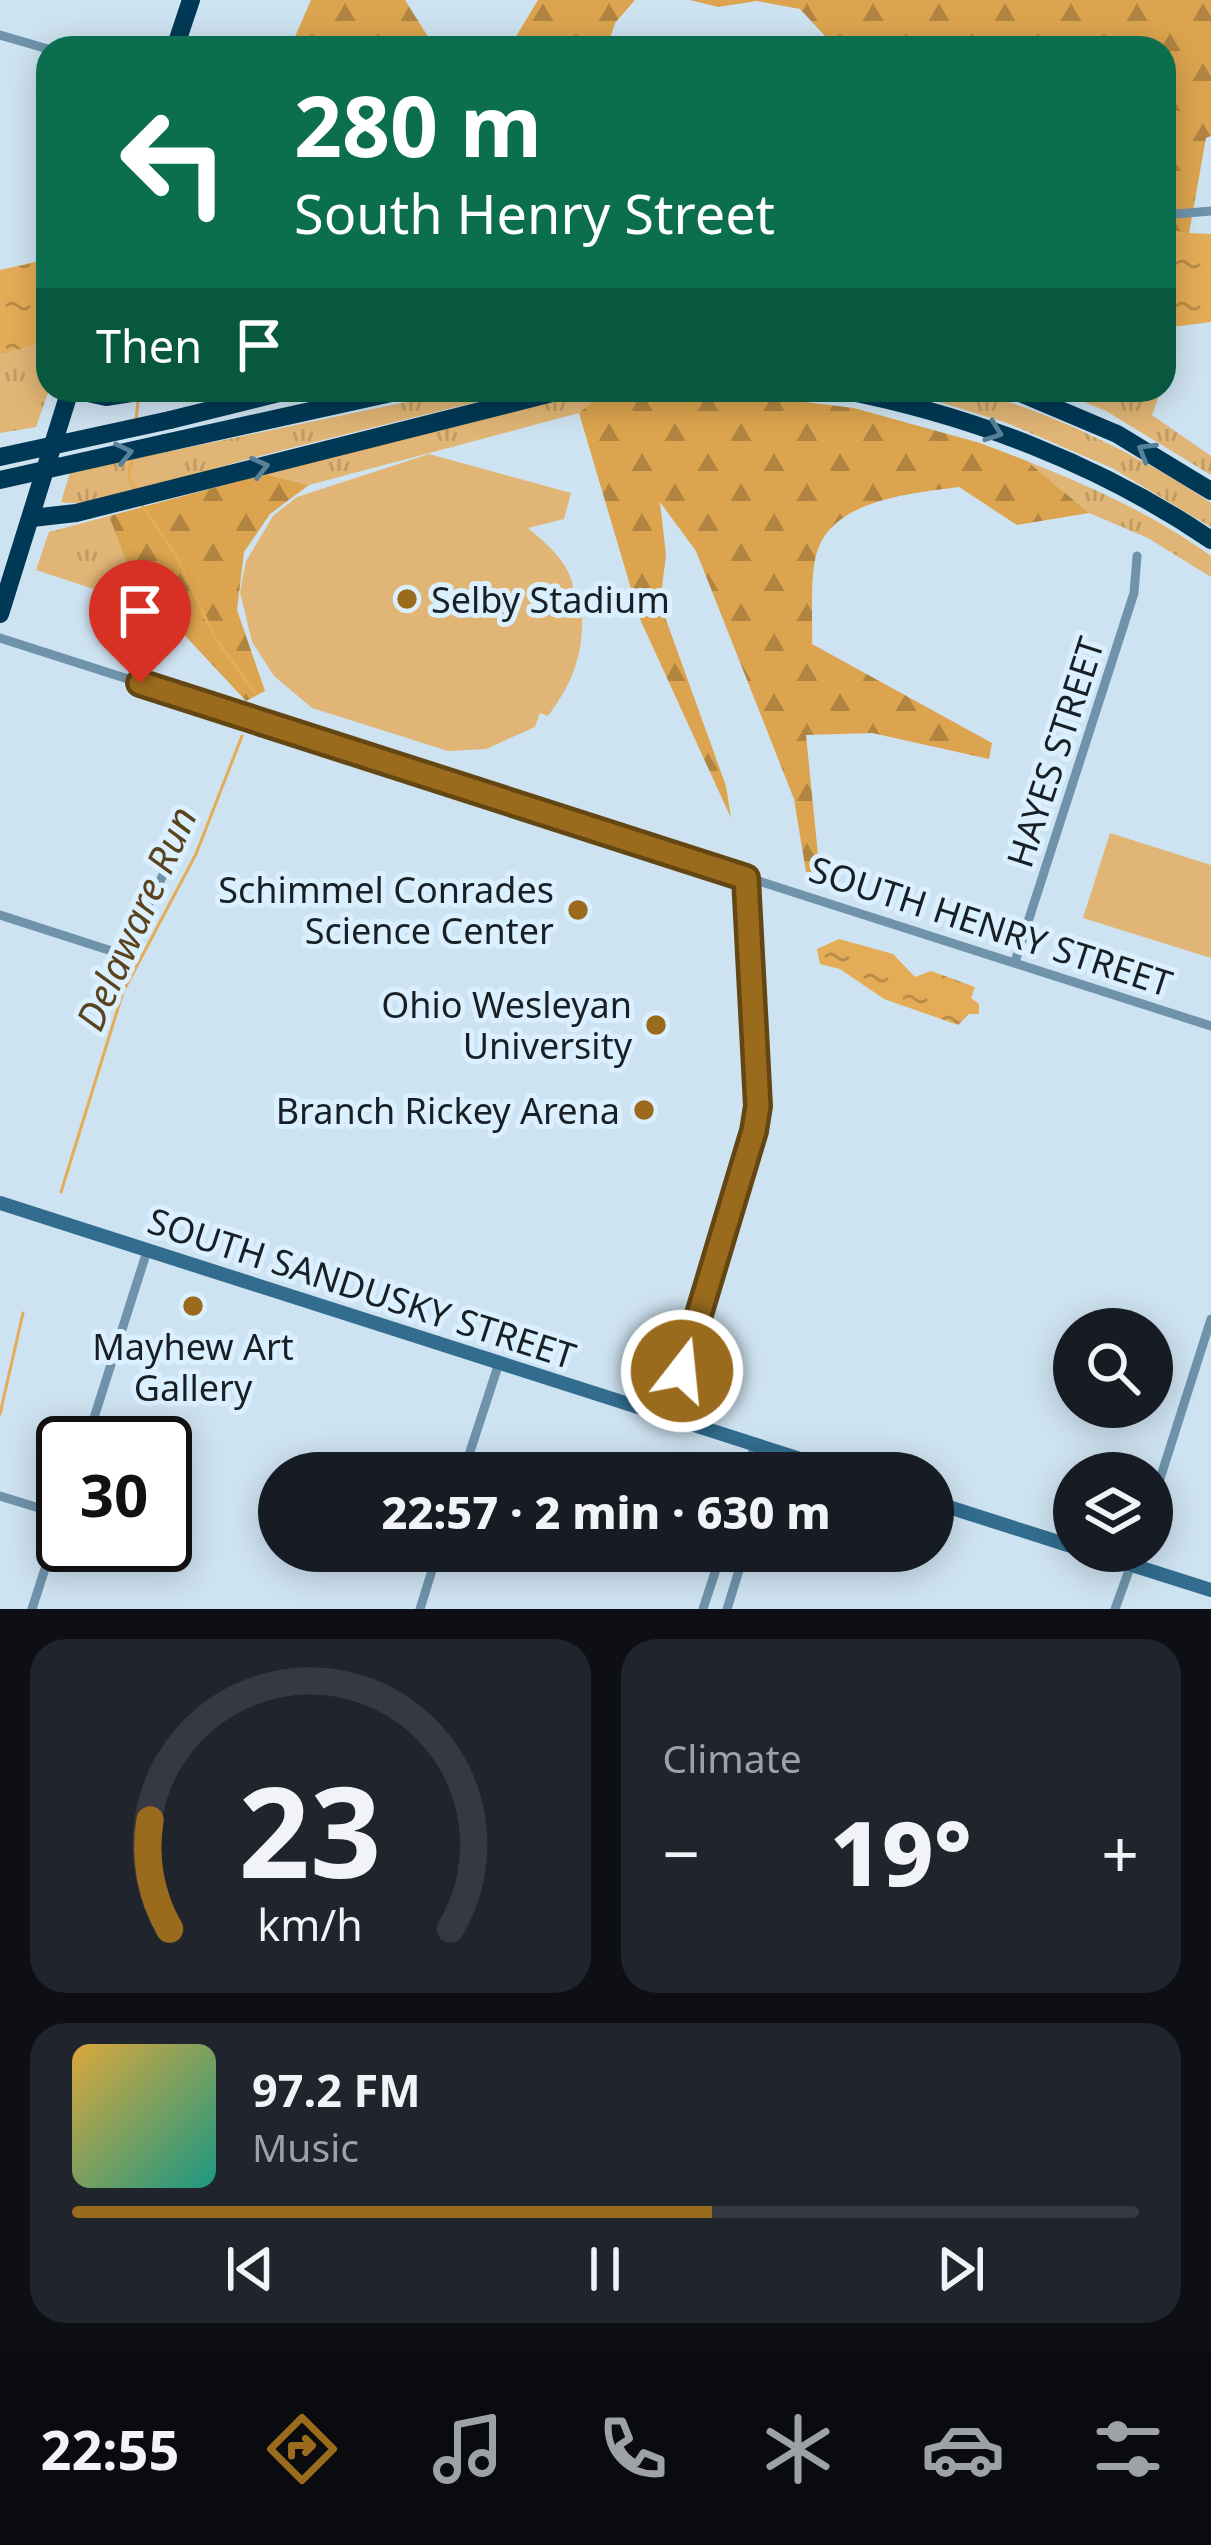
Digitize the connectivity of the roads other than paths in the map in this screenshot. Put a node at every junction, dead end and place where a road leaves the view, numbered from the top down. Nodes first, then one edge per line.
1 (191, 0) edge
2 (0, 35) edge
3 (179, 36) edge
4 (36, 46) edge
5 (1211, 211) edge
6 (1176, 214) edge
7 (68, 402) edge
8 (243, 402) edge
9 (351, 402) edge
10 (516, 402) edge
11 (889, 402) edge
12 (1041, 402) edge
13 (0, 457) edge
14 (0, 480) edge
15 (1211, 491) edge
16 (32, 518) junction
17 (1211, 541) edge
18 (1137, 556) dead end
19 (0, 614) edge
20 (0, 638) edge
21 (179, 840) dead end
22 (746, 878) junction
23 (0, 915) edge
24 (1016, 962) junction
25 (1211, 1025) edge
26 (0, 1204) edge
27 (148, 1251) junction
28 (1211, 1319) edge
29 (499, 1363) junction
30 (95, 1416) edge
31 (668, 1417) junction
32 (755, 1445) junction
33 (774, 1450) joint
34 (470, 1452) edge
35 (753, 1452) edge
36 (780, 1452) edge
37 (1169, 1452) edge
38 (0, 1496) edge
39 (36, 1506) edge
40 (954, 1509) edge
41 (1053, 1539) edge
42 (44, 1572) edge
43 (431, 1572) edge
44 (715, 1572) edge
45 (738, 1572) edge
46 (1129, 1572) edge
47 (1168, 1572) edge
48 (1211, 1590) edge
49 (32, 1609) edge
50 (420, 1609) edge
51 (703, 1609) edge
52 (727, 1609) edge
53 (1115, 1609) edge

1 - 3 highway
2 - 4 street
5 - 6 street
7 - 16 highway
8 - 13 highway, bridge
14 -> 9 highway, bridge
16 -> 10 highway
11 -> 17 highway
15 -> 12 highway
16 - 19 highway
18 - 24 street, HAYES STREET
20 - 22 street, SOUTH HENRY STREET
21 - 23 street
22 - 24 street, SOUTH HENRY STREET
22 - 31 street
24 - 25 street, SOUTH HENRY STREET
26 - 27 street, SOUTH SANDUSKY STREET
27 - 29 street, SOUTH SANDUSKY STREET
27 - 30 street
28 - 37 street
29 - 31 street, SOUTH SANDUSKY STREET
29 - 34 street
31 - 32 street, SOUTH SANDUSKY STREET
32 - 33 street, SOUTH SANDUSKY STREET
32 - 35 street
33 - 36 street, SOUTH SANDUSKY STREET
38 - 39 street
40 - 41 street
42 - 49 street
43 - 50 street
44 - 51 street
45 - 52 street
46 - 53 street
47 - 48 street

